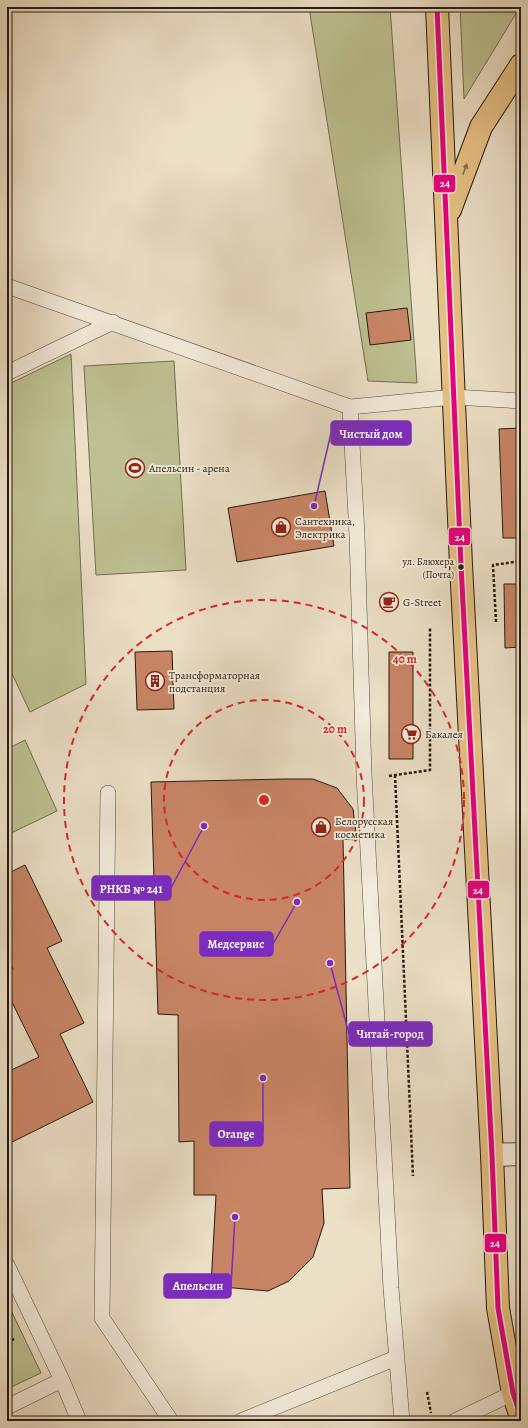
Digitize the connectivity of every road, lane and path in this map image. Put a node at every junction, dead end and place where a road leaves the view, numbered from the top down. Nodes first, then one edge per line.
1 (437, 7) edge
2 (521, 65) edge
3 (447, 219) junction
4 (7, 286) edge
5 (113, 322) junction
6 (7, 373) edge
7 (454, 397) junction
8 (521, 401) edge
9 (350, 407) junction
10 (521, 561) edge
11 (496, 622) dead end
12 (430, 627) dead end
13 (108, 792) dead end
14 (521, 1154) edge
15 (492, 1155) junction
16 (413, 1183) dead end
17 (7, 1265) edge
18 (396, 1358) junction
19 (62, 1380) junction
20 (427, 1390) dead end
21 (513, 1393) junction
22 (7, 1407) edge
23 (431, 1413) dead end
24 (521, 1417) edge
25 (80, 1421) edge
26 (171, 1421) edge
27 (241, 1421) edge
28 (402, 1421) edge
29 (455, 1421) edge

1 - 3 main road
3 -> 2 main road
3 - 7 main road
4 - 5 lane
5 - 6 lane
5 - 9 lane
7 - 8 lane
7 - 9 lane
7 - 15 main road
9 - 18 lane
10 - 11 path
12 - 16 path
13 - 26 lane
14 - 15 street
15 - 21 main road
17 - 19 lane
18 - 27 lane
18 - 28 lane
19 - 22 lane
19 - 25 lane
20 - 23 path
21 - 24 main road
21 - 29 lane

